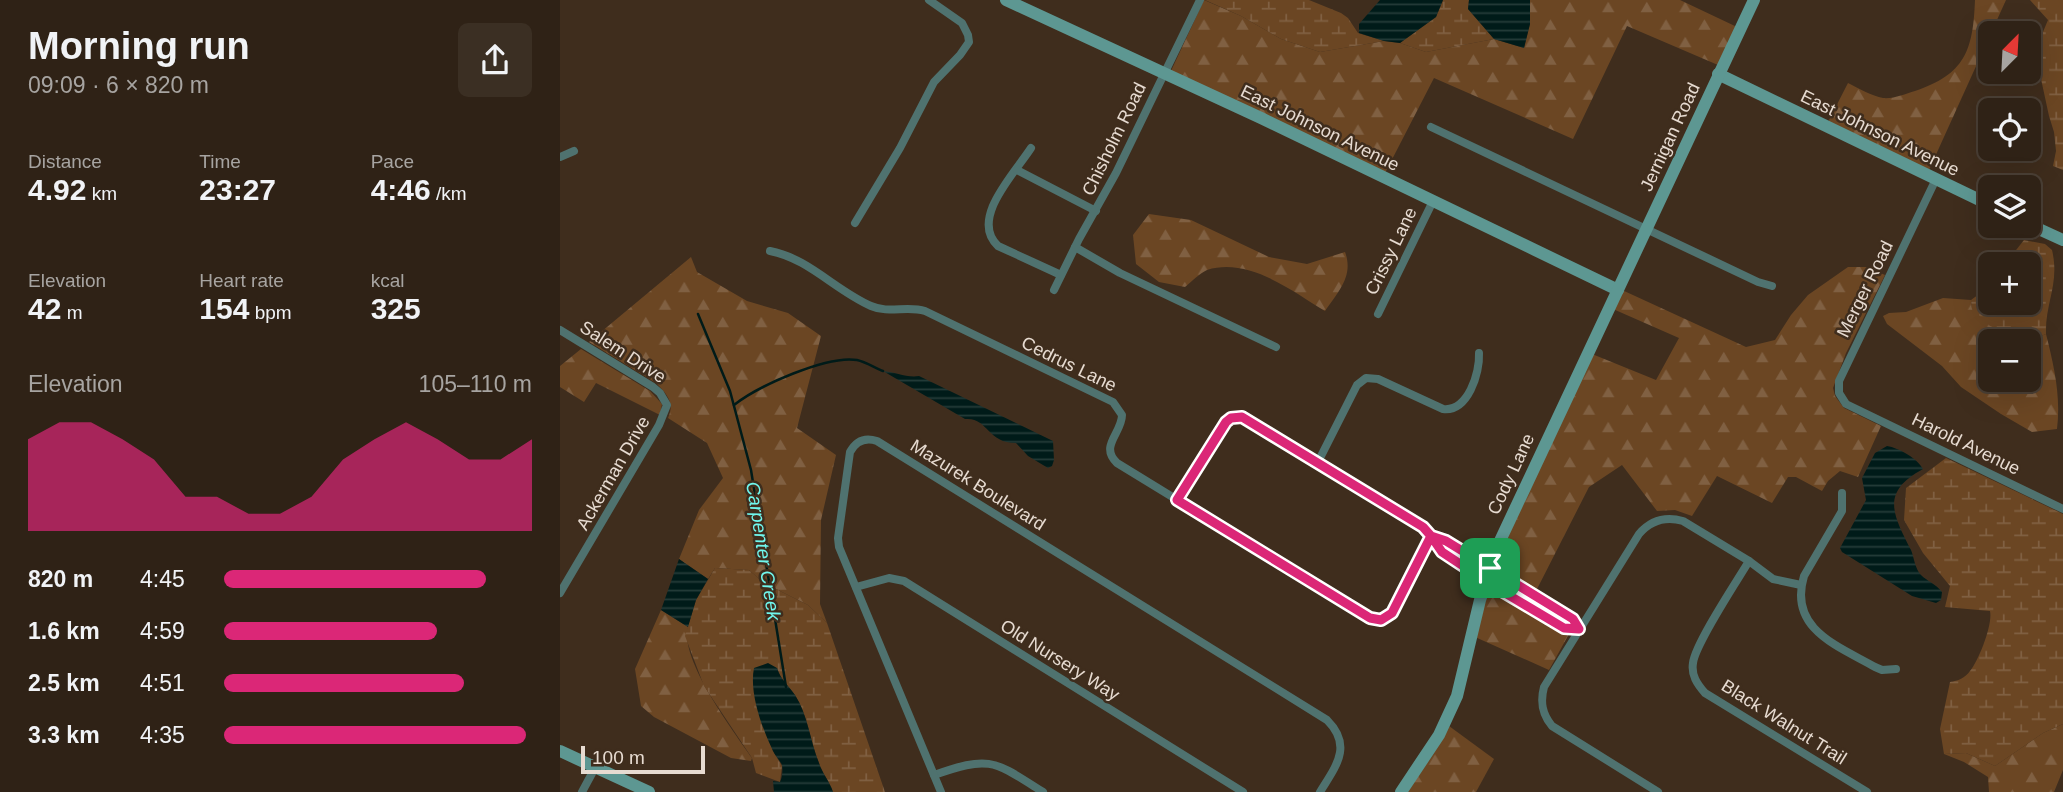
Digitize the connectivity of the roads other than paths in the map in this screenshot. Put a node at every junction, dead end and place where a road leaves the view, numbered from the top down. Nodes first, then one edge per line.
1 (929, 0) edge
2 (1006, 0) edge
3 (1200, 0) edge
4 (1754, 0) edge
5 (1165, 73) junction
6 (1718, 74) junction
7 (1431, 127) dead end
8 (1031, 148) dead end
9 (574, 151) dead end
10 (560, 157) edge
11 (1017, 170) junction
12 (1936, 179) junction
13 (1978, 199) edge
14 (1433, 201) junction
15 (1096, 211) junction
16 (855, 223) dead end
17 (1647, 228) junction
18 (2041, 229) edge
19 (2063, 240) edge
20 (1075, 247) junction
21 (770, 251) dead end
22 (1061, 275) junction
23 (1772, 286) dead end
24 (1054, 290) dead end
25 (1618, 290) junction
26 (1378, 314) dead end
27 (560, 330) edge
28 (1276, 347) dead end
29 (1479, 353) dead end
30 (666, 404) joint
31 (1855, 408) joint
32 (1318, 462) junction
33 (1842, 493) dead end
34 (1177, 500) junction
35 (2063, 509) edge
36 (1431, 536) junction
37 (1749, 561) junction
38 (1488, 574) junction
39 (1801, 585) junction
40 (856, 587) junction
41 (560, 593) edge
42 (1579, 629) junction
43 (1896, 669) dead end
44 (560, 751) edge
45 (596, 766) junction
46 (934, 775) junction
47 (582, 792) edge
48 (649, 792) edge
49 (941, 792) edge
50 (1043, 792) edge
51 (1243, 792) edge
52 (1320, 792) edge
53 (1401, 792) edge
54 (1658, 792) edge
55 (1867, 792) edge

1 - 16 street
2 - 5 main road, East Johnson Avenue
3 - 5 street, Chisholm Road
4 - 6 main road, Jernigan Road
5 - 14 main road, East Johnson Avenue
5 - 15 street, Chisholm Road
6 - 12 main road, East Johnson Avenue
6 - 17 main road, Jernigan Road
7 - 17 street
8 - 11 street
9 - 10 street
11 - 15 street
11 - 22 street
12 - 13 main road, East Johnson Avenue
12 - 31 street, Merger Road
14 - 25 main road, East Johnson Avenue
14 - 26 street, Crissy Lane
15 - 20 street, Chisholm Road
17 - 23 street
17 - 25 main road, Jernigan Road
18 - 19 main road
20 - 22 street, Chisholm Road
20 - 28 street
21 - 34 street, Cedrus Lane
22 - 24 street, Chisholm Road
25 - 38 main road, Cody Lane
27 - 30 street, Salem Drive
29 - 32 street
30 - 41 street, Ackerman Drive
31 - 35 street, Harold Avenue
32 - 34 street
32 - 36 street
33 - 39 street
34 - 36 street, Cedrus Lane
36 - 38 street
37 - 39 street
37 - 42 street
37 - 55 street, Black Walnut Trail
38 - 42 street
38 - 42 street
38 - 53 main road, Cody Lane
39 - 43 street
40 - 46 street, Mazurek Boulevard
40 - 51 street, Old Nursery Way
40 - 52 street, Mazurek Boulevard
42 - 54 street
44 - 45 main road
45 - 47 street
45 - 48 main road
46 - 49 street, Mazurek Boulevard
46 - 50 street

